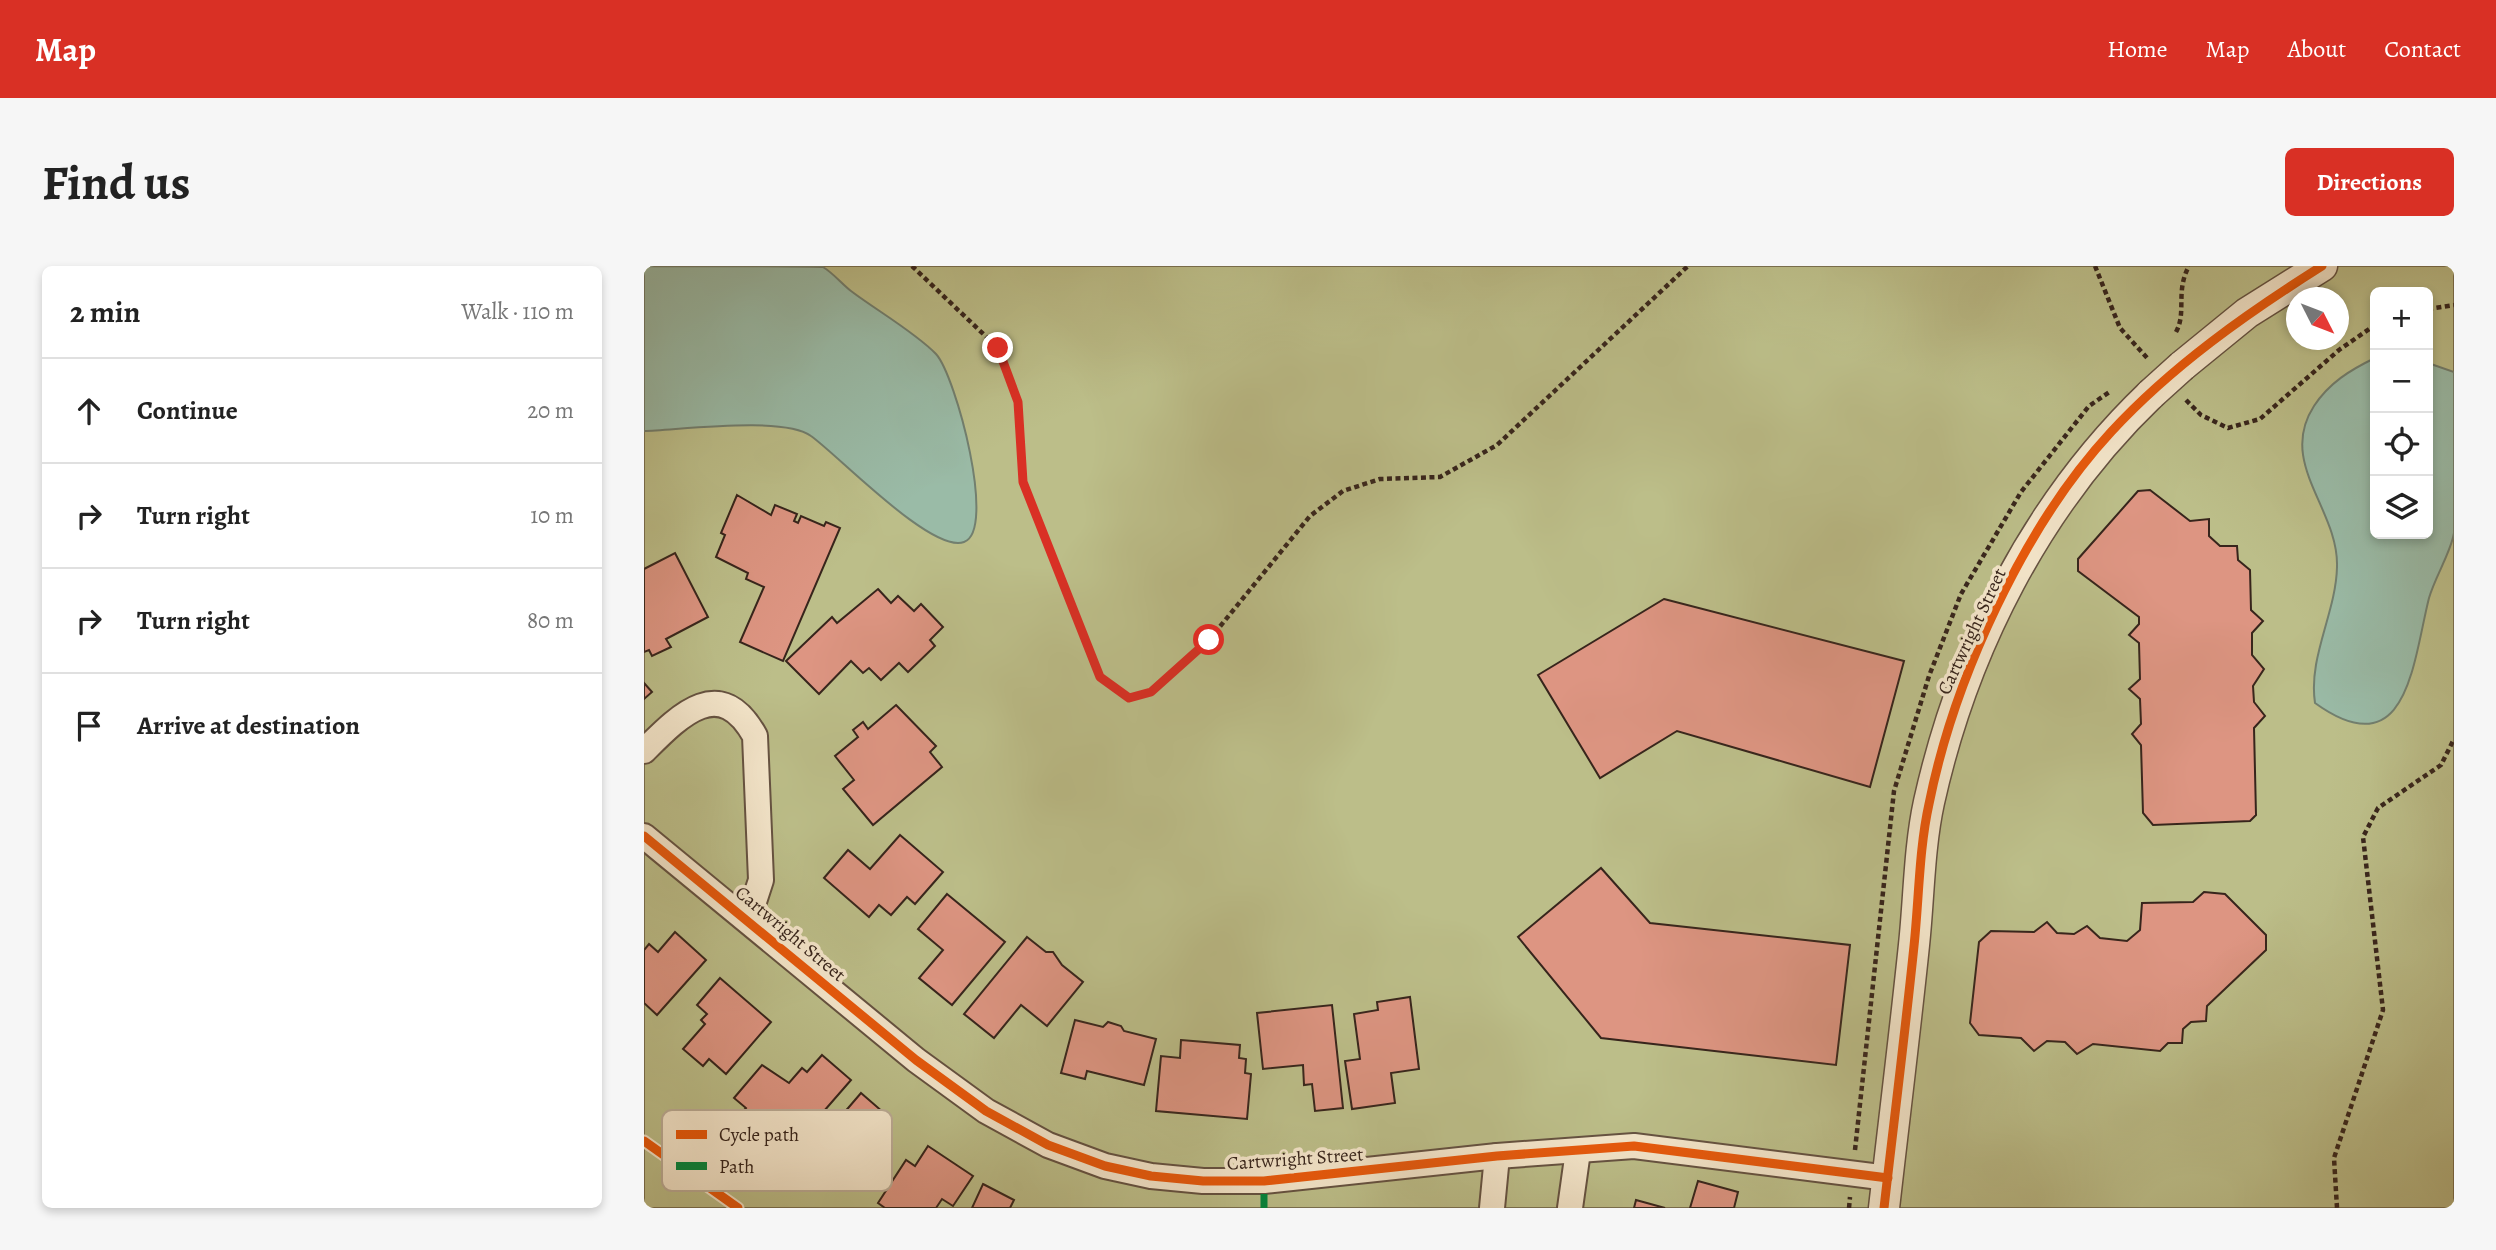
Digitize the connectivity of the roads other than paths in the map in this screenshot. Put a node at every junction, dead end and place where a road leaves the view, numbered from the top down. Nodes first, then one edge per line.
1 (2322, 266) edge
2 (644, 751) edge
3 (644, 836) edge
4 (748, 920) junction
5 (1578, 1151) junction
6 (1497, 1156) junction
7 (1888, 1178) junction
8 (1492, 1208) edge
9 (1570, 1208) edge
10 (1884, 1208) edge

1 - 7 street, Cartwright Street, bridge
2 - 4 street, Cartwright Street
3 - 4 street, Cartwright Street
4 - 6 street, Cartwright Street
5 - 6 street, Cartwright Street
5 - 7 street, Cartwright Street
5 - 9 street
6 - 8 street
7 - 10 street, Cartwright Street

